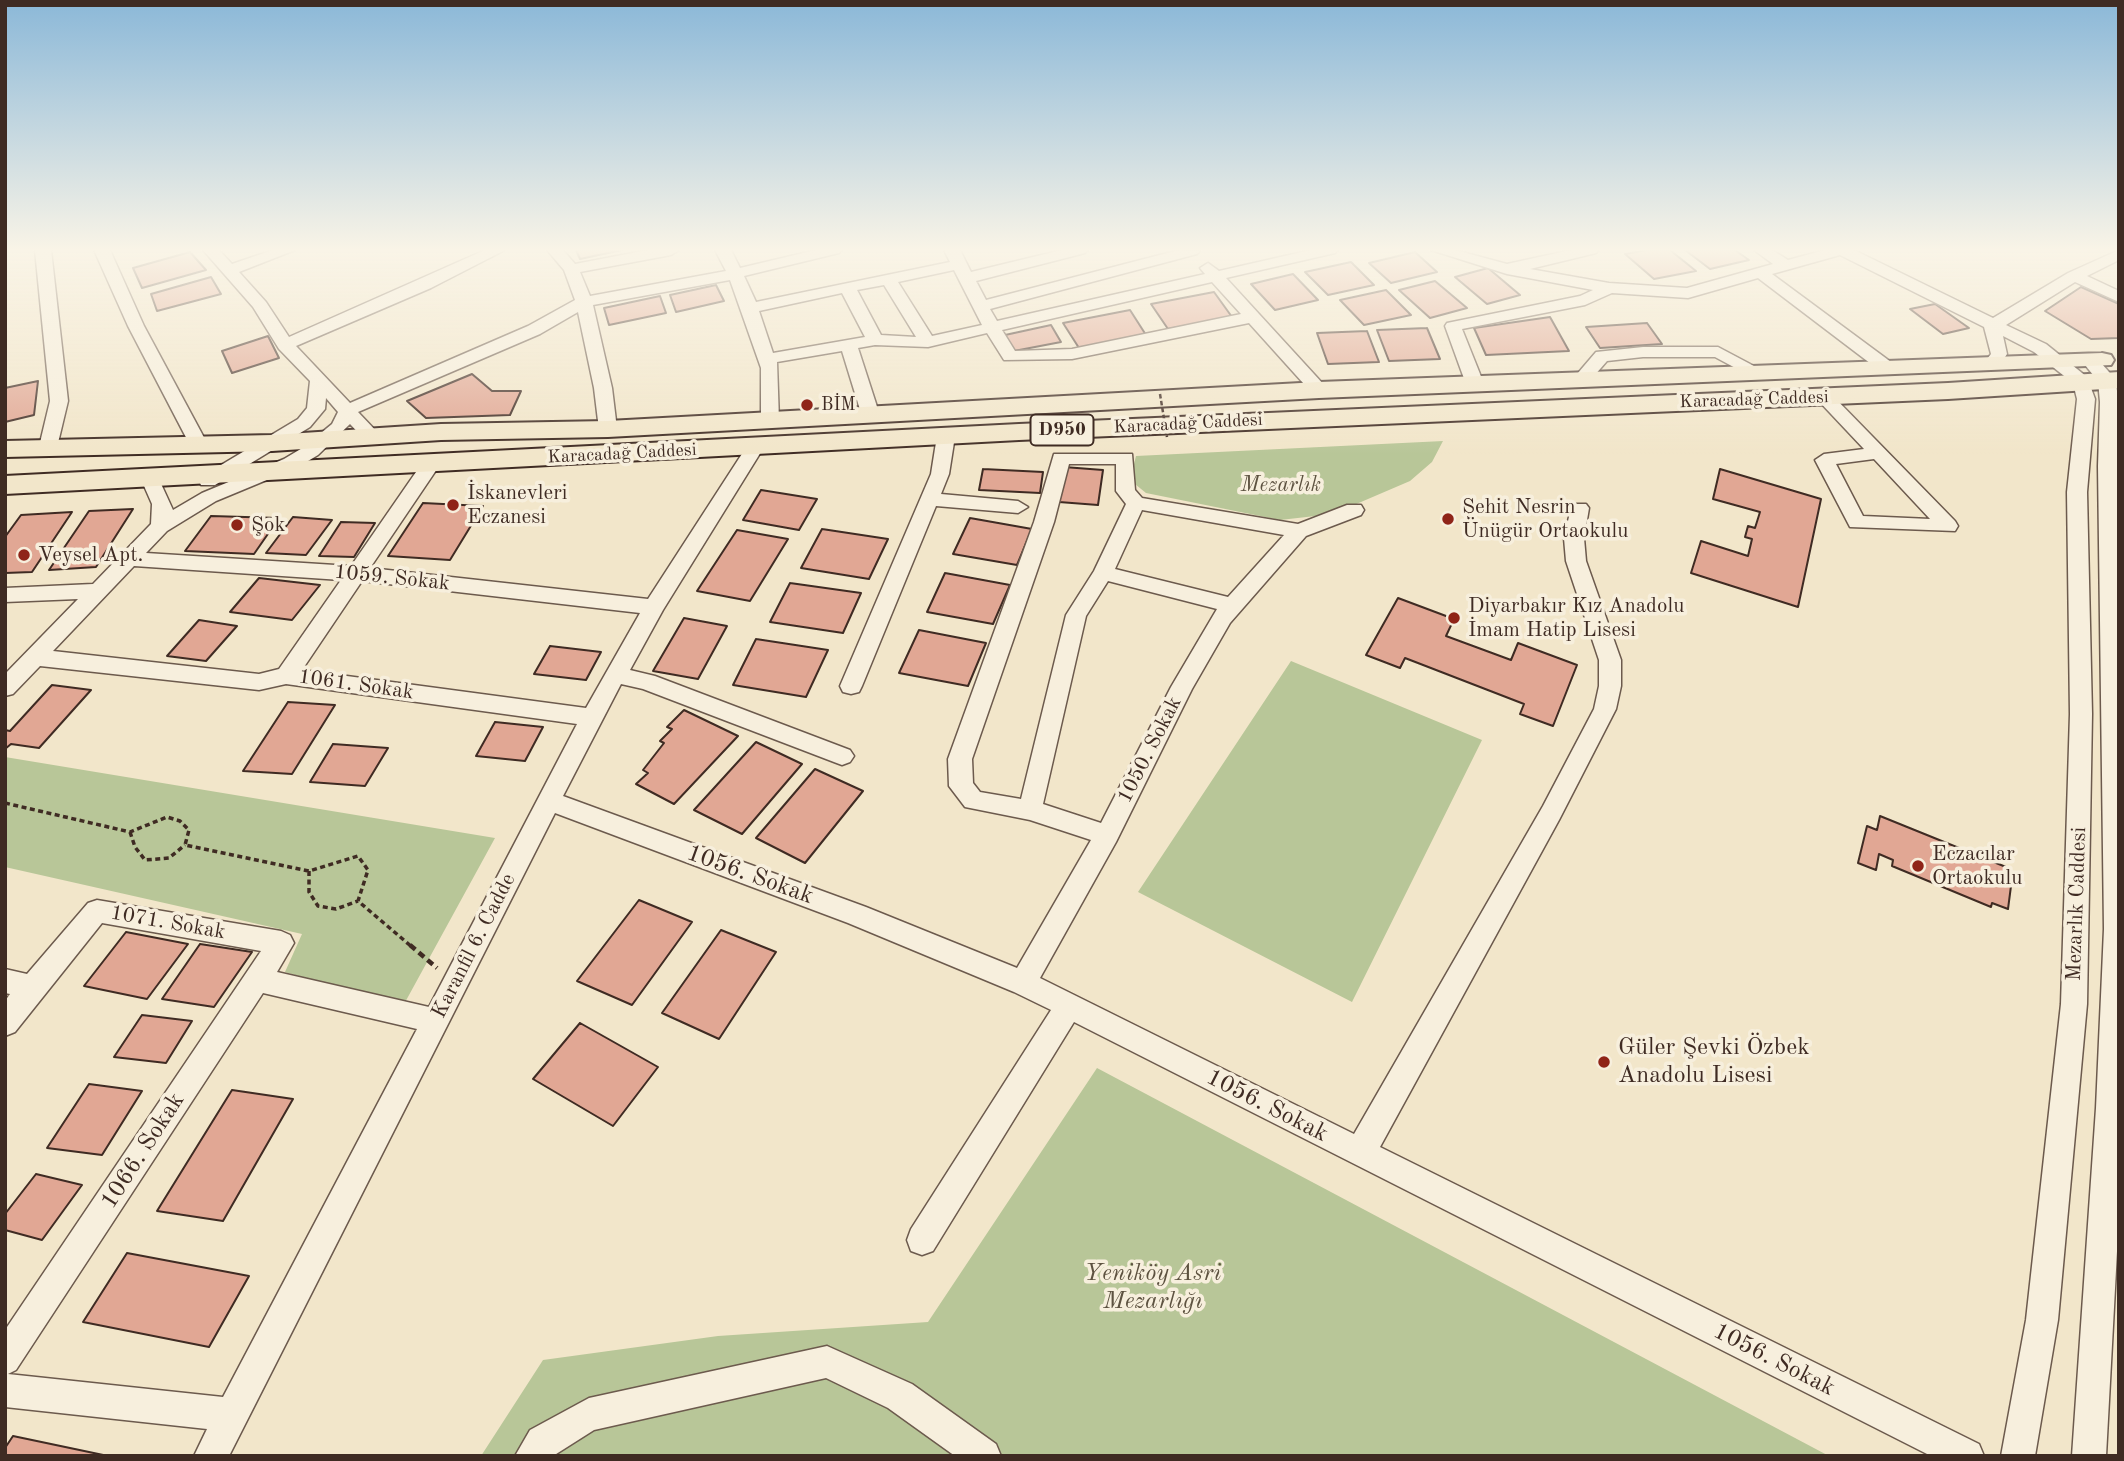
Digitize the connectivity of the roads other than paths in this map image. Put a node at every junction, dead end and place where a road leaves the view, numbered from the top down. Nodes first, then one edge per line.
1 (50, 318) edge
2 (133, 318) edge
3 (268, 318) edge
4 (348, 318) edge
5 (556, 318) edge
6 (588, 318) edge
7 (753, 318) edge
8 (863, 318) edge
9 (913, 318) edge
10 (988, 318) edge
11 (1034, 318) edge
12 (1247, 318) edge
13 (1254, 318) edge
14 (1492, 318) edge
15 (1821, 318) edge
16 (1976, 318) edge
17 (2005, 318) edge
18 (1992, 326) junction
19 (992, 328) junction
20 (875, 340) junction
21 (928, 342) junction
22 (848, 344) junction
23 (285, 345) junction
24 (766, 359) junction
25 (2058, 360) junction
26 (1992, 364) junction
27 (1889, 369) junction
28 (2103, 372) edge
29 (318, 382) junction
30 (1475, 384) junction
31 (1319, 390) junction
32 (1824, 397) junction
33 (348, 410) junction
34 (872, 416) junction
35 (770, 421) junction
36 (608, 429) junction
37 (372, 436) junction
38 (946, 436) junction
39 (327, 439) junction
40 (272, 443) junction
41 (199, 445) junction
42 (48, 447) junction
43 (755, 447) junction
44 (5, 449) edge
45 (1878, 453) junction
46 (432, 463) junction
47 (270, 473) junction
48 (215, 475) junction
49 (150, 479) junction
50 (5, 485) edge
51 (929, 499) junction
52 (1136, 503) junction
53 (1018, 508) dead end
54 (1579, 508) dead end
55 (1354, 510) dead end
56 (162, 526) junction
57 (1298, 531) junction
58 (130, 559) junction
59 (1103, 573) junction
60 (359, 574) junction
61 (98, 591) junction
62 (5, 595) edge
63 (1233, 606) junction
64 (654, 607) junction
65 (2079, 613) junction
66 (2114, 623) edge
67 (35, 657) junction
68 (616, 675) junction
69 (286, 676) junction
70 (851, 686) dead end
71 (5, 688) edge
72 (592, 717) junction
73 (842, 756) dead end
74 (548, 800) junction
75 (1030, 810) junction
76 (1107, 835) junction
77 (2078, 916) junction
78 (2118, 930) edge
79 (281, 943) joint
80 (257, 979) junction
81 (5, 981) edge
82 (1023, 983) junction
83 (32, 987) junction
84 (1069, 1006) junction
85 (435, 1021) junction
86 (5, 1023) edge
87 (1360, 1153) junction
88 (2111, 1199) edge
89 (922, 1240) dead end
90 (5, 1359) edge
91 (5, 1390) edge
92 (233, 1415) junction
93 (211, 1456) edge
94 (533, 1456) edge
95 (984, 1456) edge
96 (1967, 1456) edge
97 (2018, 1456) edge
98 (2089, 1456) edge

1 - 42 street
2 - 41 street
3 - 23 street
4 - 23 street
5 - 33 street
6 - 36 street
7 - 24 street
8 - 20 street
9 - 21 street
10 - 19 street
11 - 19 street
12 - 19 street
13 - 31 street
14 - 30 street
15 - 27 street
16 - 18 street
17 - 18 street
18 - 25 street
18 - 26 street
19 - 21 street
20 - 21 street
20 - 22 street
22 - 24 street
22 - 34 street
23 - 29 street
24 - 35 street
25 - 26 highway, Karacadağ Caddesi / D950
25 - 28 highway, Karacadağ Caddesi / D950
26 - 27 highway, Karacadağ Caddesi / D950
27 - 30 highway, Karacadağ Caddesi / D950
28 - 32 highway, Karacadağ Caddesi / D950
28 - 65 street, Mezarlık Caddesi
28 - 66 street, Mezarlık Caddesi
29 - 33 street
29 - 40 street
30 - 31 highway, Karacadağ Caddesi / D950
31 - 34 highway, Karacadağ Caddesi / D950
32 - 38 highway, Karacadağ Caddesi / D950
32 - 45 street
33 - 37 street
33 - 39 street
34 - 35 highway, Karacadağ Caddesi / D950
35 - 36 highway, Karacadağ Caddesi / D950
36 - 37 highway, Karacadağ Caddesi / D950
37 - 39 highway, Karacadağ Caddesi / D950
38 - 43 highway, Karacadağ Caddesi / D950
38 - 51 street
39 - 40 highway, Karacadağ Caddesi / D950
39 - 47 street
40 - 41 highway, Karacadağ Caddesi / D950
40 - 48 street
41 - 42 highway, Karacadağ Caddesi / D950
42 - 44 highway, Karacadağ Caddesi / D950
43 - 46 highway, Karacadağ Caddesi / D950
43 - 64 street, Karanfil 6. Cadde
45 - 45 street
46 - 47 highway, Karacadağ Caddesi / D950
46 - 60 street
47 - 48 highway, Karacadağ Caddesi / D950
47 - 56 street
48 - 49 highway, Karacadağ Caddesi / D950
48 - 56 street
49 - 50 highway, Karacadağ Caddesi / D950
49 - 56 street
51 - 53 street
51 - 70 street
52 - 57 street
52 - 59 street
52 - 75 street
54 - 87 street
55 - 57 street
56 - 58 street
57 - 63 street, 1050. Sokak
58 - 60 street, 1059. Sokak
58 - 61 street
59 - 63 street
59 - 75 street
60 - 64 street, 1059. Sokak
60 - 69 street
61 - 62 street
61 - 67 street
63 - 76 street, 1050. Sokak
64 - 68 street, Karanfil 6. Cadde
65 - 66 street
65 - 77 street, Mezarlık Caddesi
66 - 78 street, Mezarlık Caddesi
67 - 69 street, 1061. Sokak
67 - 71 street
68 - 72 street, Karanfil 6. Cadde
68 - 73 street
69 - 72 street, 1061. Sokak
72 - 74 street, Karanfil 6. Cadde
74 - 82 street, 1056. Sokak
74 - 85 street, Karanfil 6. Cadde
75 - 76 street
76 - 82 street, 1050. Sokak
77 - 78 street
77 - 97 street, Mezarlık Caddesi
78 - 88 street, Mezarlık Caddesi
79 - 80 street, 1066. Sokak
79 - 83 street, 1071. Sokak
80 - 85 street
80 - 90 street, 1066. Sokak
81 - 83 street
82 - 84 street, 1056. Sokak
83 - 86 street
84 - 87 street, 1056. Sokak
84 - 89 street
85 - 92 street, Karanfil 6. Cadde
87 - 96 street, 1056. Sokak
88 - 98 street, Mezarlık Caddesi
91 - 92 street
92 - 93 street, Karanfil 6. Cadde
94 - 95 street

